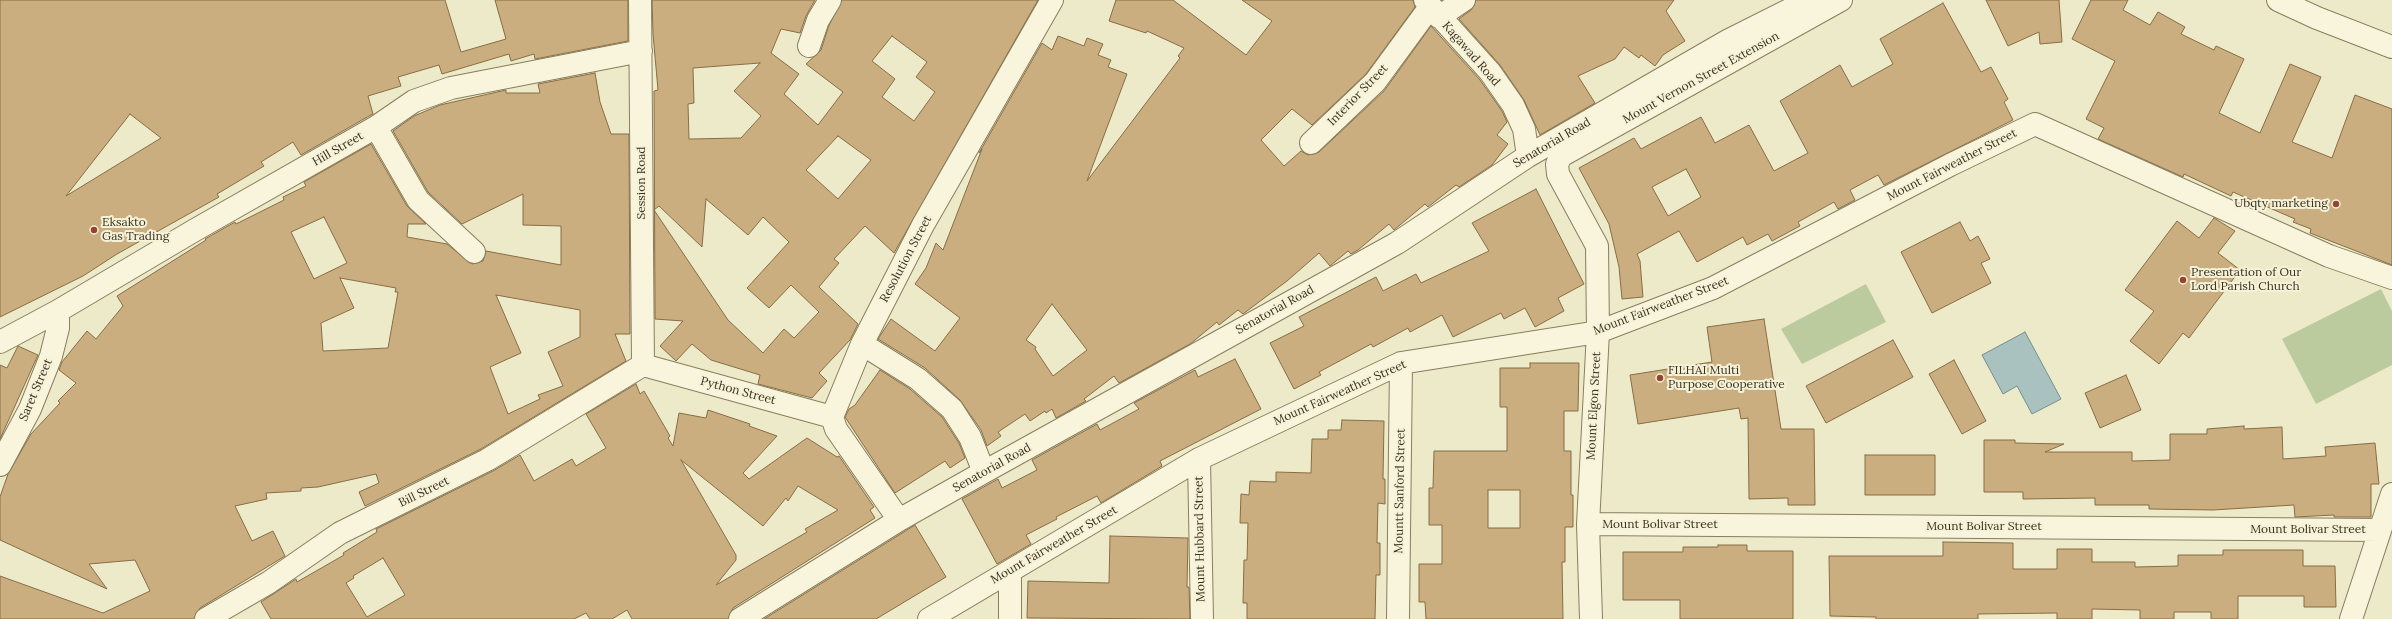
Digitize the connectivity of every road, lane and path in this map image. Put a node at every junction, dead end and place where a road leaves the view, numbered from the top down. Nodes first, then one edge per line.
1 (640, 0) edge
2 (830, 0) edge
3 (1052, 0) edge
4 (1464, 0) edge
5 (1809, 0) edge
6 (1841, 0) edge
7 (2278, 0) edge
8 (1431, 8) edge
9 (809, 46) dead end
10 (2392, 46) edge
11 (642, 51) junction
12 (376, 127) junction
13 (1311, 143) dead end
14 (1528, 156) junction
15 (1562, 156) joint
16 (474, 252) dead end
17 (2392, 278) edge
18 (58, 311) junction
19 (1598, 332) junction
20 (0, 342) edge
21 (862, 344) junction
22 (1401, 363) junction
23 (643, 365) junction
24 (832, 417) junction
25 (1199, 459) junction
26 (0, 465) edge
27 (984, 472) junction
28 (2392, 494) edge
29 (899, 520) junction
30 (1588, 524) junction
31 (2380, 530) junction
32 (1010, 571) junction
33 (206, 619) edge
34 (740, 619) edge
35 (929, 619) edge
36 (1010, 619) edge
37 (1202, 619) edge
38 (1398, 619) edge
39 (1591, 619) edge
40 (2351, 619) edge

1 - 11 street, Session Road
2 - 9 street
3 - 21 street, Resolution Street
4 - 8 street, Interior Street
5 - 14 street, Senatorial Road
6 - 15 street, Mount Vernon Street Extension
7 - 10 street
8 - 13 street, Interior Street
8 - 14 street, Kagawad Road
11 - 12 street, Hill Street
11 - 23 street, Session Road
12 - 16 street
12 - 18 street, Hill Street
14 - 27 street, Senatorial Road
15 - 19 street, Mount Elgon Street
17 - 19 street, Mount Fairweather Street
18 - 20 street, Hill Street
18 - 26 street, Saret Street
19 - 22 street, Mount Fairweather Street
19 - 30 street, Mount Elgon Street
21 - 24 street, Resolution Street
21 - 27 street
22 - 25 street, Mount Fairweather Street
22 - 38 street, Mountt Sanford Street
23 - 24 street, Python Street
23 - 33 street, Bill Street
24 - 29 street
25 - 32 street, Mount Fairweather Street
25 - 37 street, Mount Hubbard Street
27 - 29 street, Senatorial Road
28 - 31 street
29 - 34 street, Senatorial Road
30 - 31 street, Mount Bolivar Street
30 - 39 street, Mount Elgon Street
31 - 40 street
32 - 35 street, Mount Fairweather Street
32 - 36 street

